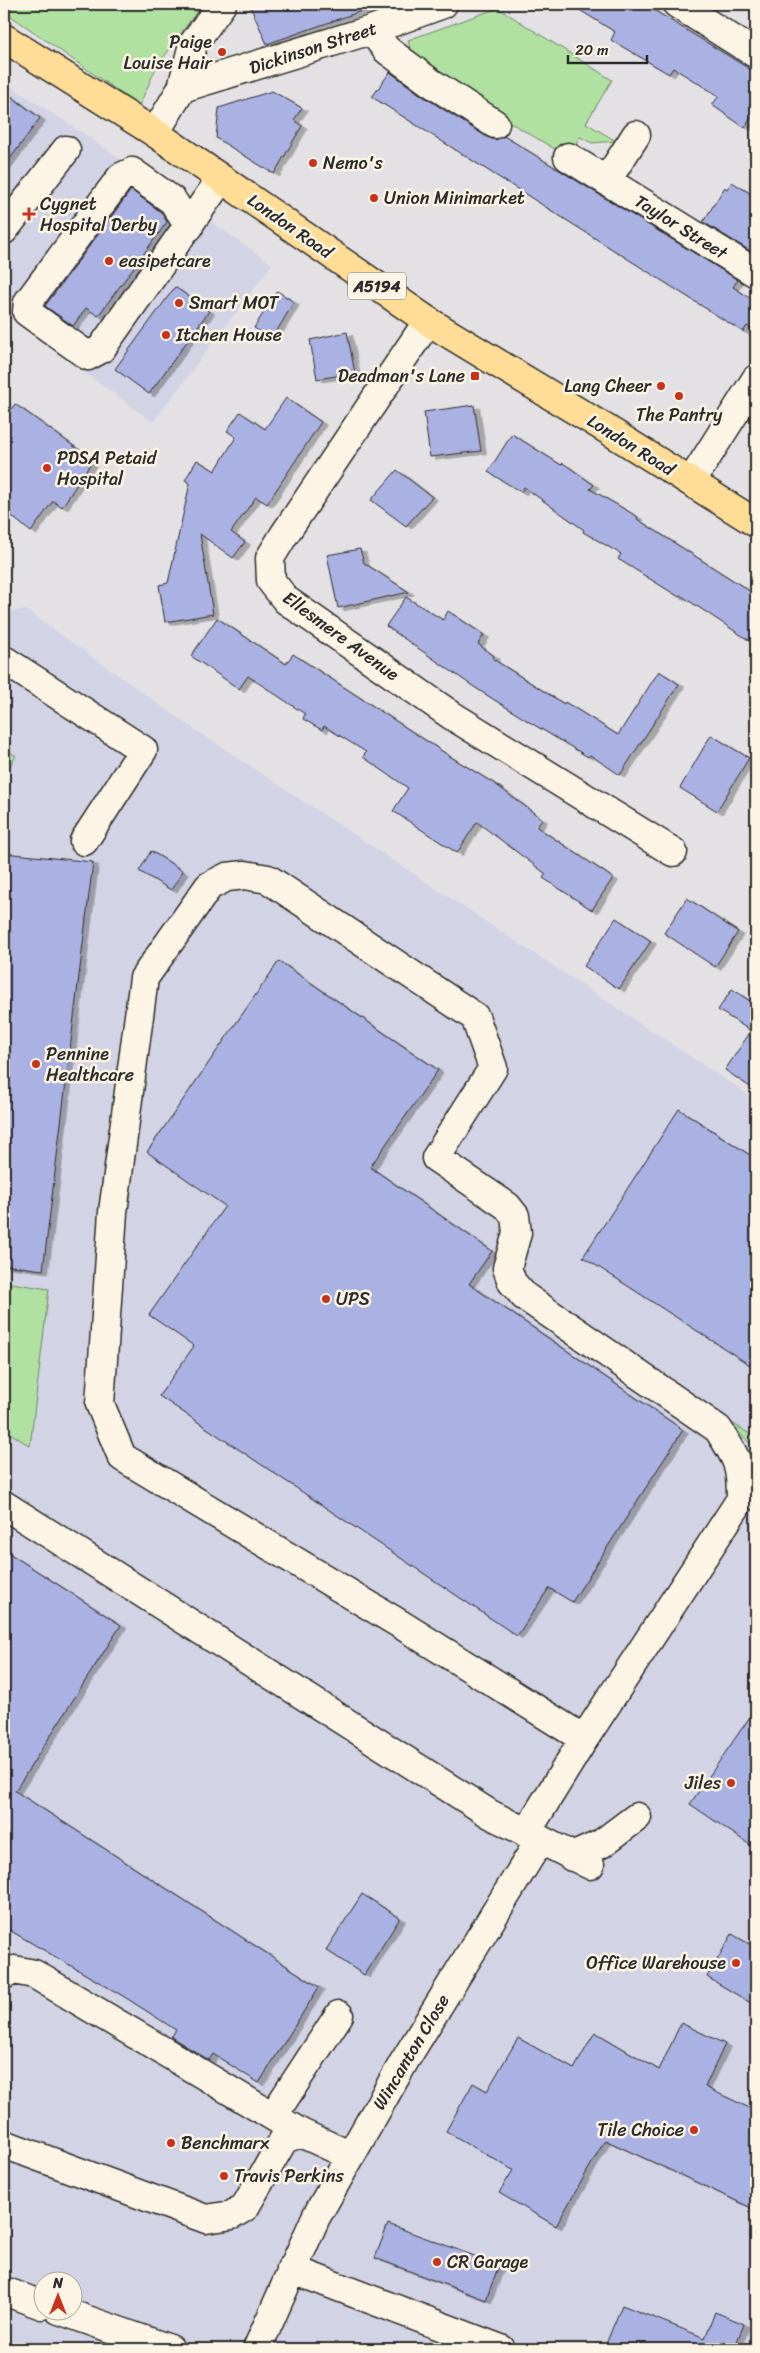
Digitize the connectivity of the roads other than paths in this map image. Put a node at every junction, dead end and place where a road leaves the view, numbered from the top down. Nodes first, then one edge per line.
1 (222, 4) edge
2 (443, 4) edge
3 (677, 4) edge
4 (371, 30) junction
5 (4, 38) edge
6 (756, 54) edge
7 (182, 88) junction
8 (495, 124) dead end
9 (155, 133) junction
10 (629, 145) dead end
11 (66, 150) dead end
12 (568, 157) dead end
13 (221, 179) junction
14 (606, 180) junction
15 (189, 227) junction
16 (4, 230) edge
17 (756, 273) edge
18 (428, 321) junction
19 (756, 379) edge
20 (692, 482) junction
21 (756, 523) edge
22 (4, 660) edge
23 (84, 841) dead end
24 (673, 852) dead end
25 (4, 1506) edge
26 (584, 1739) junction
27 (637, 1817) dead end
28 (533, 1836) junction
29 (4, 1975) edge
30 (339, 2015) dead end
31 (273, 2116) junction
32 (301, 2133) junction
33 (4, 2144) edge
34 (351, 2156) junction
35 (291, 2269) junction
36 (4, 2291) edge
37 (32, 2301) edge
38 (82, 2318) edge
39 (170, 2349) edge
40 (257, 2349) edge
41 (501, 2349) edge

1 - 7 street
2 - 4 street, Dickinson Street
3 - 6 street
4 - 7 street, Dickinson Street
4 - 8 street
5 - 9 main road, London Road / A5194
7 - 9 street
9 - 13 main road, London Road / A5194
10 - 14 street
11 - 16 street
12 - 14 street, Taylor Street
13 - 15 street
13 - 18 main road, London Road / A5194
14 - 17 street, Taylor Street
15 - 15 street
18 - 20 main road, London Road / A5194
18 - 24 street, Ellesmere Avenue
19 - 20 street
20 - 21 main road, London Road / A5194
22 - 23 street
25 - 28 street
26 - 26 street, Wincanton Close
26 - 28 street, Wincanton Close
27 - 28 street
28 - 34 street, Wincanton Close
29 - 31 street
30 - 31 street
31 - 32 street
32 - 33 street
32 - 34 street
34 - 35 street, Wincanton Close
35 - 40 street, Wincanton Close
35 - 41 street
36 - 37 street
38 - 39 street

